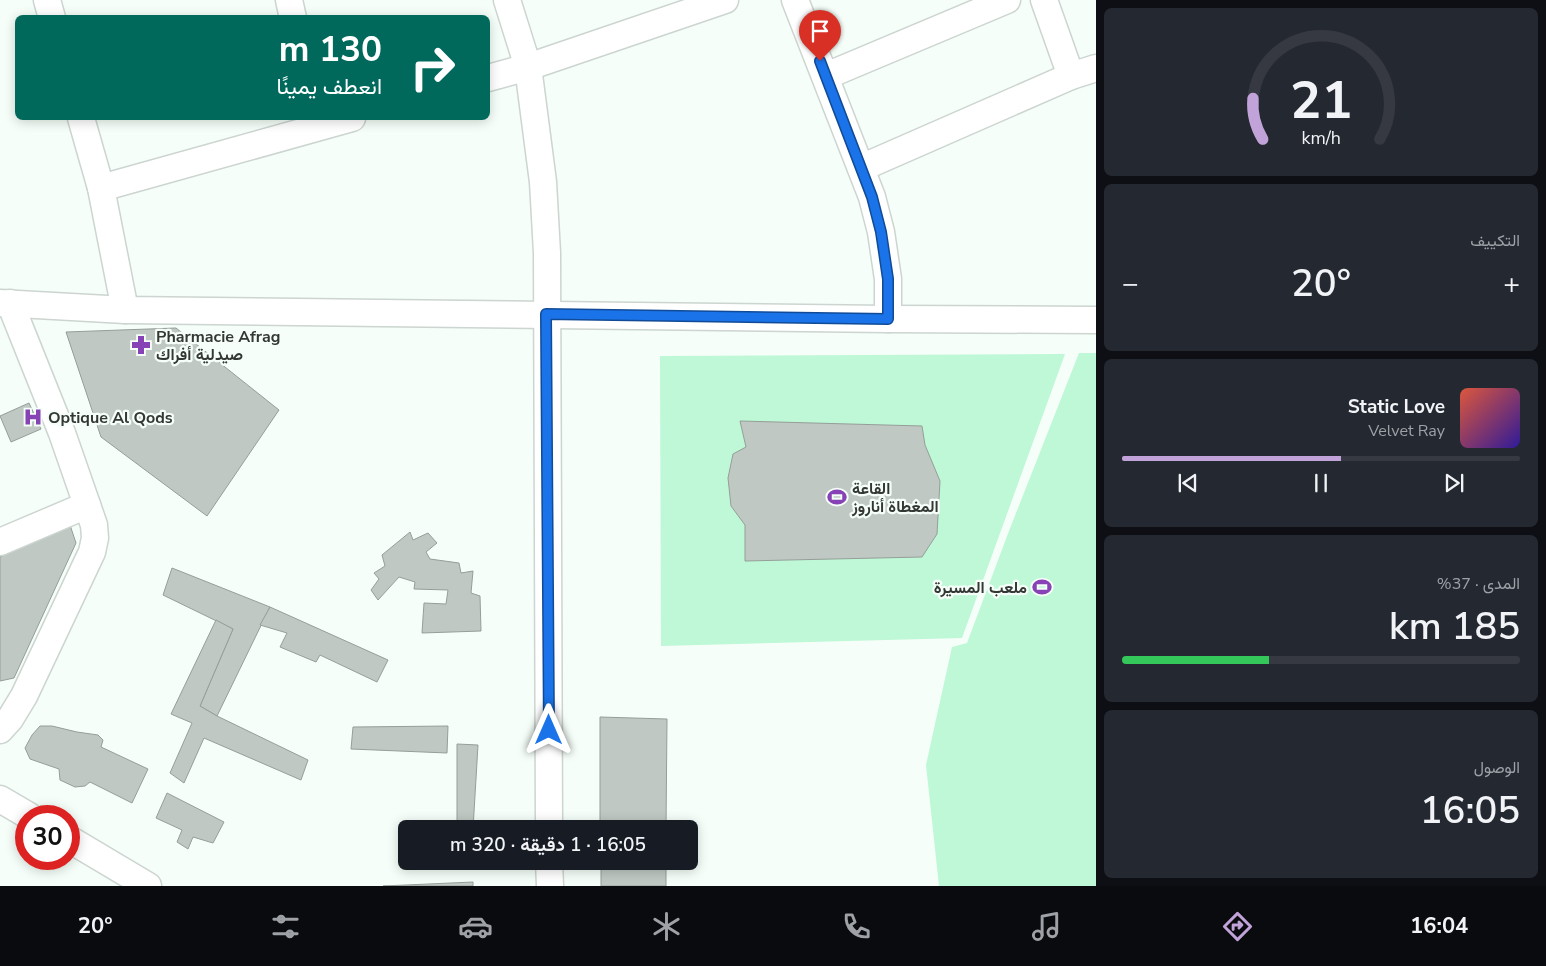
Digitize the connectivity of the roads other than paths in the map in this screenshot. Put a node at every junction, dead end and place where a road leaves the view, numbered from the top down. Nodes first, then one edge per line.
1 (47, 0) edge
2 (289, 0) edge
3 (507, 0) edge
4 (725, 0) edge
5 (796, 0) edge
6 (1007, 0) edge
7 (1044, 0) edge
8 (51, 15) edge
9 (293, 15) edge
10 (528, 67) junction
11 (1096, 68) edge
12 (826, 76) junction
13 (1071, 76) junction
14 (490, 77) edge
15 (82, 120) edge
16 (336, 120) edge
17 (320, 122) edge
18 (861, 168) junction
19 (101, 188) junction
20 (5, 303) edge
21 (125, 310) junction
22 (546, 314) junction
23 (888, 319) junction
24 (1096, 320) edge
25 (87, 505) junction
26 (0, 542) edge
27 (0, 730) edge
28 (0, 799) edge
29 (15, 808) edge
30 (549, 820) edge
31 (80, 846) edge
32 (550, 870) edge
33 (148, 886) edge
34 (550, 886) edge

1 - 8 street
2 - 9 street
3 - 10 street
4 - 10 street
5 - 12 street
6 - 12 street
7 - 13 street
10 - 14 street
10 - 22 street
11 - 13 street
12 - 18 street
13 - 18 street
15 - 19 street
16 - 17 street
17 - 19 street
18 - 23 street
19 - 21 street
20 - 21 street
20 - 25 street
21 - 22 street
22 - 23 street
22 - 30 street
23 - 24 street
25 - 26 street
25 - 27 street
28 - 29 street
31 - 33 street
32 - 34 street

